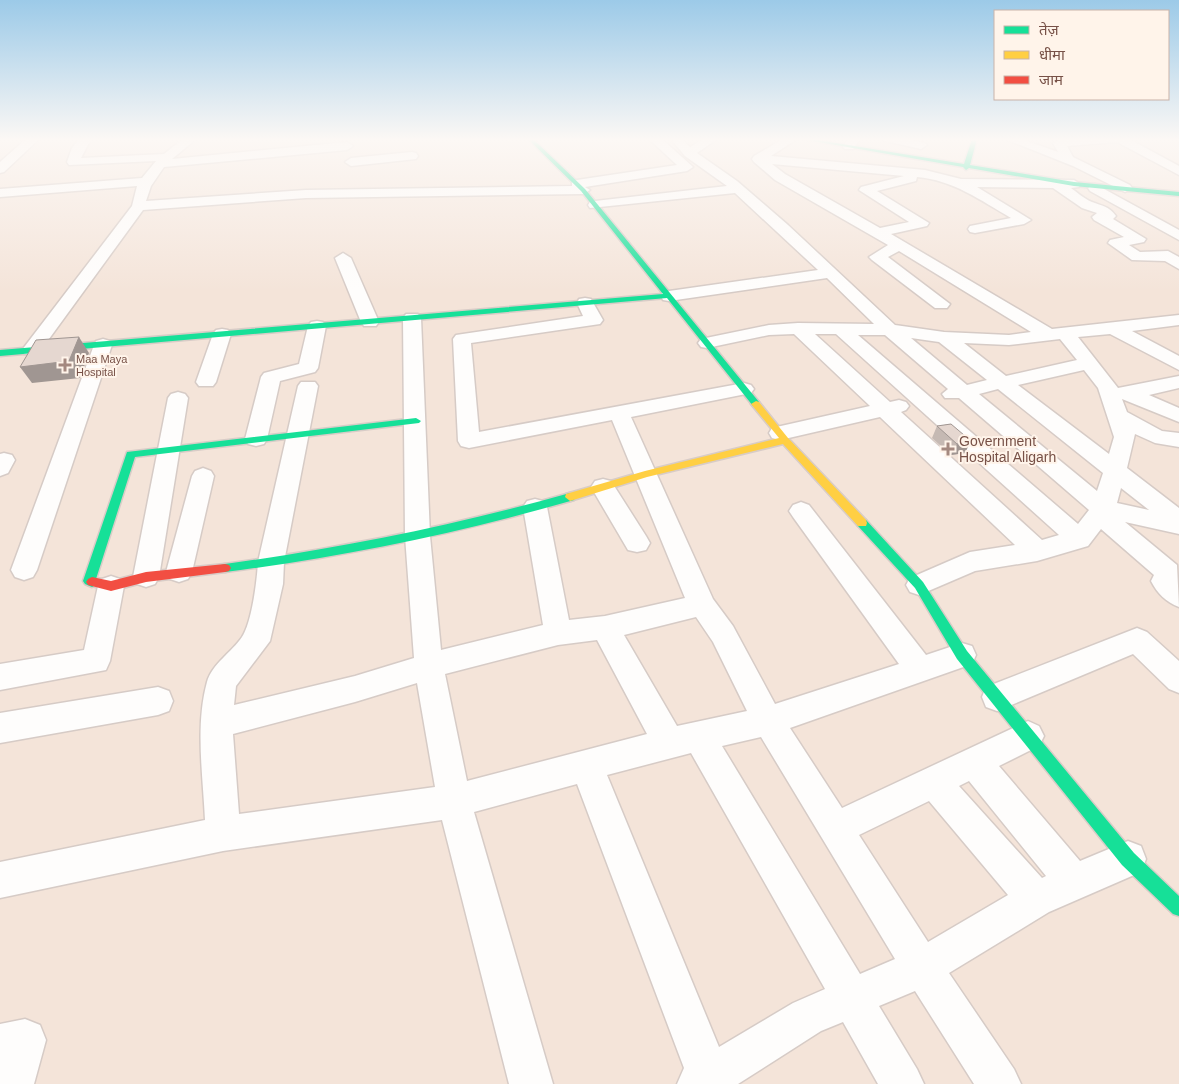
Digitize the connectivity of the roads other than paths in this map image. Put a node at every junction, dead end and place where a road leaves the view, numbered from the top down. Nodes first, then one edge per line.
1 (42, 190) edge
2 (142, 190) edge
3 (272, 190) edge
4 (582, 190) edge
5 (679, 190) edge
6 (714, 190) edge
7 (750, 190) edge
8 (802, 190) edge
9 (868, 190) edge
10 (972, 190) edge
11 (1064, 190) edge
12 (1097, 190) edge
13 (1139, 190) edge
14 (0, 193) edge
15 (1179, 194) edge
16 (683, 195) junction
17 (136, 202) junction
18 (595, 205) junction
19 (975, 229) dead end
20 (878, 233) junction
21 (1179, 236) edge
22 (899, 245) junction
23 (343, 258) dead end
24 (1179, 264) edge
25 (830, 273) junction
26 (669, 296) junction
27 (585, 303) junction
28 (940, 304) dead end
29 (412, 318) junction
30 (1179, 320) edge
31 (370, 322) junction
32 (317, 326) junction
33 (798, 328) junction
34 (1111, 328) junction
35 (841, 329) junction
36 (890, 330) junction
37 (1055, 333) junction
38 (222, 334) junction
39 (944, 337) junction
40 (707, 344) junction
41 (103, 345) junction
42 (31, 350) junction
43 (0, 353) edge
44 (1089, 363) junction
45 (1179, 364) edge
46 (206, 382) dead end
47 (1179, 382) edge
48 (1002, 383) junction
49 (308, 386) dead end
50 (744, 389) junction
51 (964, 392) junction
52 (178, 398) dead end
53 (922, 401) junction
54 (1119, 401) junction
55 (886, 409) junction
56 (619, 412) junction
57 (1179, 416) edge
58 (416, 421) junction
59 (298, 434) junction
60 (783, 436) junction
61 (256, 439) junction
62 (1179, 440) edge
63 (167, 450) junction
64 (1113, 470) junction
65 (645, 474) junction
66 (204, 476) dead end
67 (603, 487) junction
68 (535, 507) junction
69 (801, 511) dead end
70 (1101, 511) junction
71 (1179, 521) edge
72 (1179, 525) edge
73 (416, 535) junction
74 (1079, 539) junction
75 (637, 543) dead end
76 (1037, 551) junction
77 (271, 562) junction
78 (24, 570) dead end
79 (179, 572) junction
80 (146, 577) junction
81 (919, 585) junction
82 (111, 586) junction
83 (1179, 596) edge
84 (702, 605) junction
85 (605, 628) junction
86 (558, 633) junction
87 (962, 655) junction
88 (429, 666) junction
89 (920, 670) junction
90 (0, 677) edge
91 (1179, 680) edge
92 (996, 697) junction
93 (158, 701) dead end
94 (768, 722) junction
95 (217, 724) junction
96 (0, 728) edge
97 (1028, 736) junction
98 (684, 740) junction
99 (974, 762) junction
100 (587, 766) junction
101 (934, 782) junction
102 (454, 801) junction
103 (835, 829) junction
104 (223, 834) junction
105 (1128, 859) junction
106 (0, 880) edge
107 (1074, 882) junction
108 (1036, 899) junction
109 (1179, 908) edge
110 (921, 968) junction
111 (851, 998) junction
112 (0, 1044) edge
113 (707, 1082) edge
114 (12, 1084) edge
115 (531, 1084) edge
116 (902, 1084) edge
117 (999, 1084) edge

1 - 14 street
2 - 17 street
3 - 17 street
4 - 18 street
5 - 16 street
6 - 16 street
7 - 25 street
8 - 20 street
9 - 20 street
10 - 19 street
11 - 24 street
12 - 21 street
13 - 15 street
16 - 18 street
17 - 42 street
18 - 26 street
20 - 22 street
22 - 28 street
22 - 37 street
23 - 31 street
25 - 26 street
25 - 36 street
26 - 27 street
26 - 40 street
27 - 29 street
27 - 56 street
29 - 31 street
29 - 58 street
30 - 34 street
31 - 32 street
32 - 38 street
32 - 61 street
33 - 35 street
33 - 40 street
33 - 55 street
34 - 37 street
34 - 45 street
35 - 36 street
35 - 53 street
36 - 39 street
36 - 51 street
37 - 39 street
37 - 44 street
38 - 41 street
38 - 46 street
39 - 48 street
40 - 50 street
41 - 42 street
41 - 78 street
42 - 43 street
44 - 48 street
44 - 54 street
47 - 54 street
48 - 51 street
48 - 64 street
49 - 59 street
50 - 56 street
50 - 60 street
51 - 53 street
51 - 70 street
52 - 63 street
53 - 55 street
53 - 74 street
54 - 57 street
54 - 62 street
54 - 64 street
55 - 60 street
55 - 76 street
56 - 65 street
58 - 59 street
58 - 73 street
59 - 61 street
59 - 77 street
60 - 65 street
60 - 81 street
61 - 63 street
63 - 80 street
63 - 82 street
64 - 70 street
64 - 71 street
65 - 67 street
65 - 84 street
66 - 79 street
67 - 68 street
67 - 75 street
68 - 73 street
68 - 86 street
69 - 89 street
70 - 72 street
70 - 74 street
70 - 83 street
73 - 77 street
73 - 88 street
74 - 76 street
76 - 81 street
77 - 79 street
77 - 95 street
79 - 80 street
80 - 82 street
81 - 87 street
82 - 90 street
84 - 85 street
84 - 94 street
85 - 86 street
85 - 98 street
86 - 88 street
87 - 89 street
87 - 92 street
88 - 95 street
88 - 102 street
89 - 94 street
91 - 92 street
92 - 97 street
93 - 96 street
94 - 98 street
94 - 103 street
95 - 104 street
97 - 99 street
97 - 105 street
98 - 100 street
98 - 111 street
99 - 101 street
99 - 107 street
100 - 102 street
100 - 113 street
101 - 103 street
101 - 108 street
102 - 104 street
102 - 115 street
103 - 110 street
104 - 106 street
105 - 107 street
105 - 109 street
107 - 108 street
108 - 110 street
110 - 111 street
110 - 117 street
111 - 113 street
111 - 116 street
112 - 114 street

